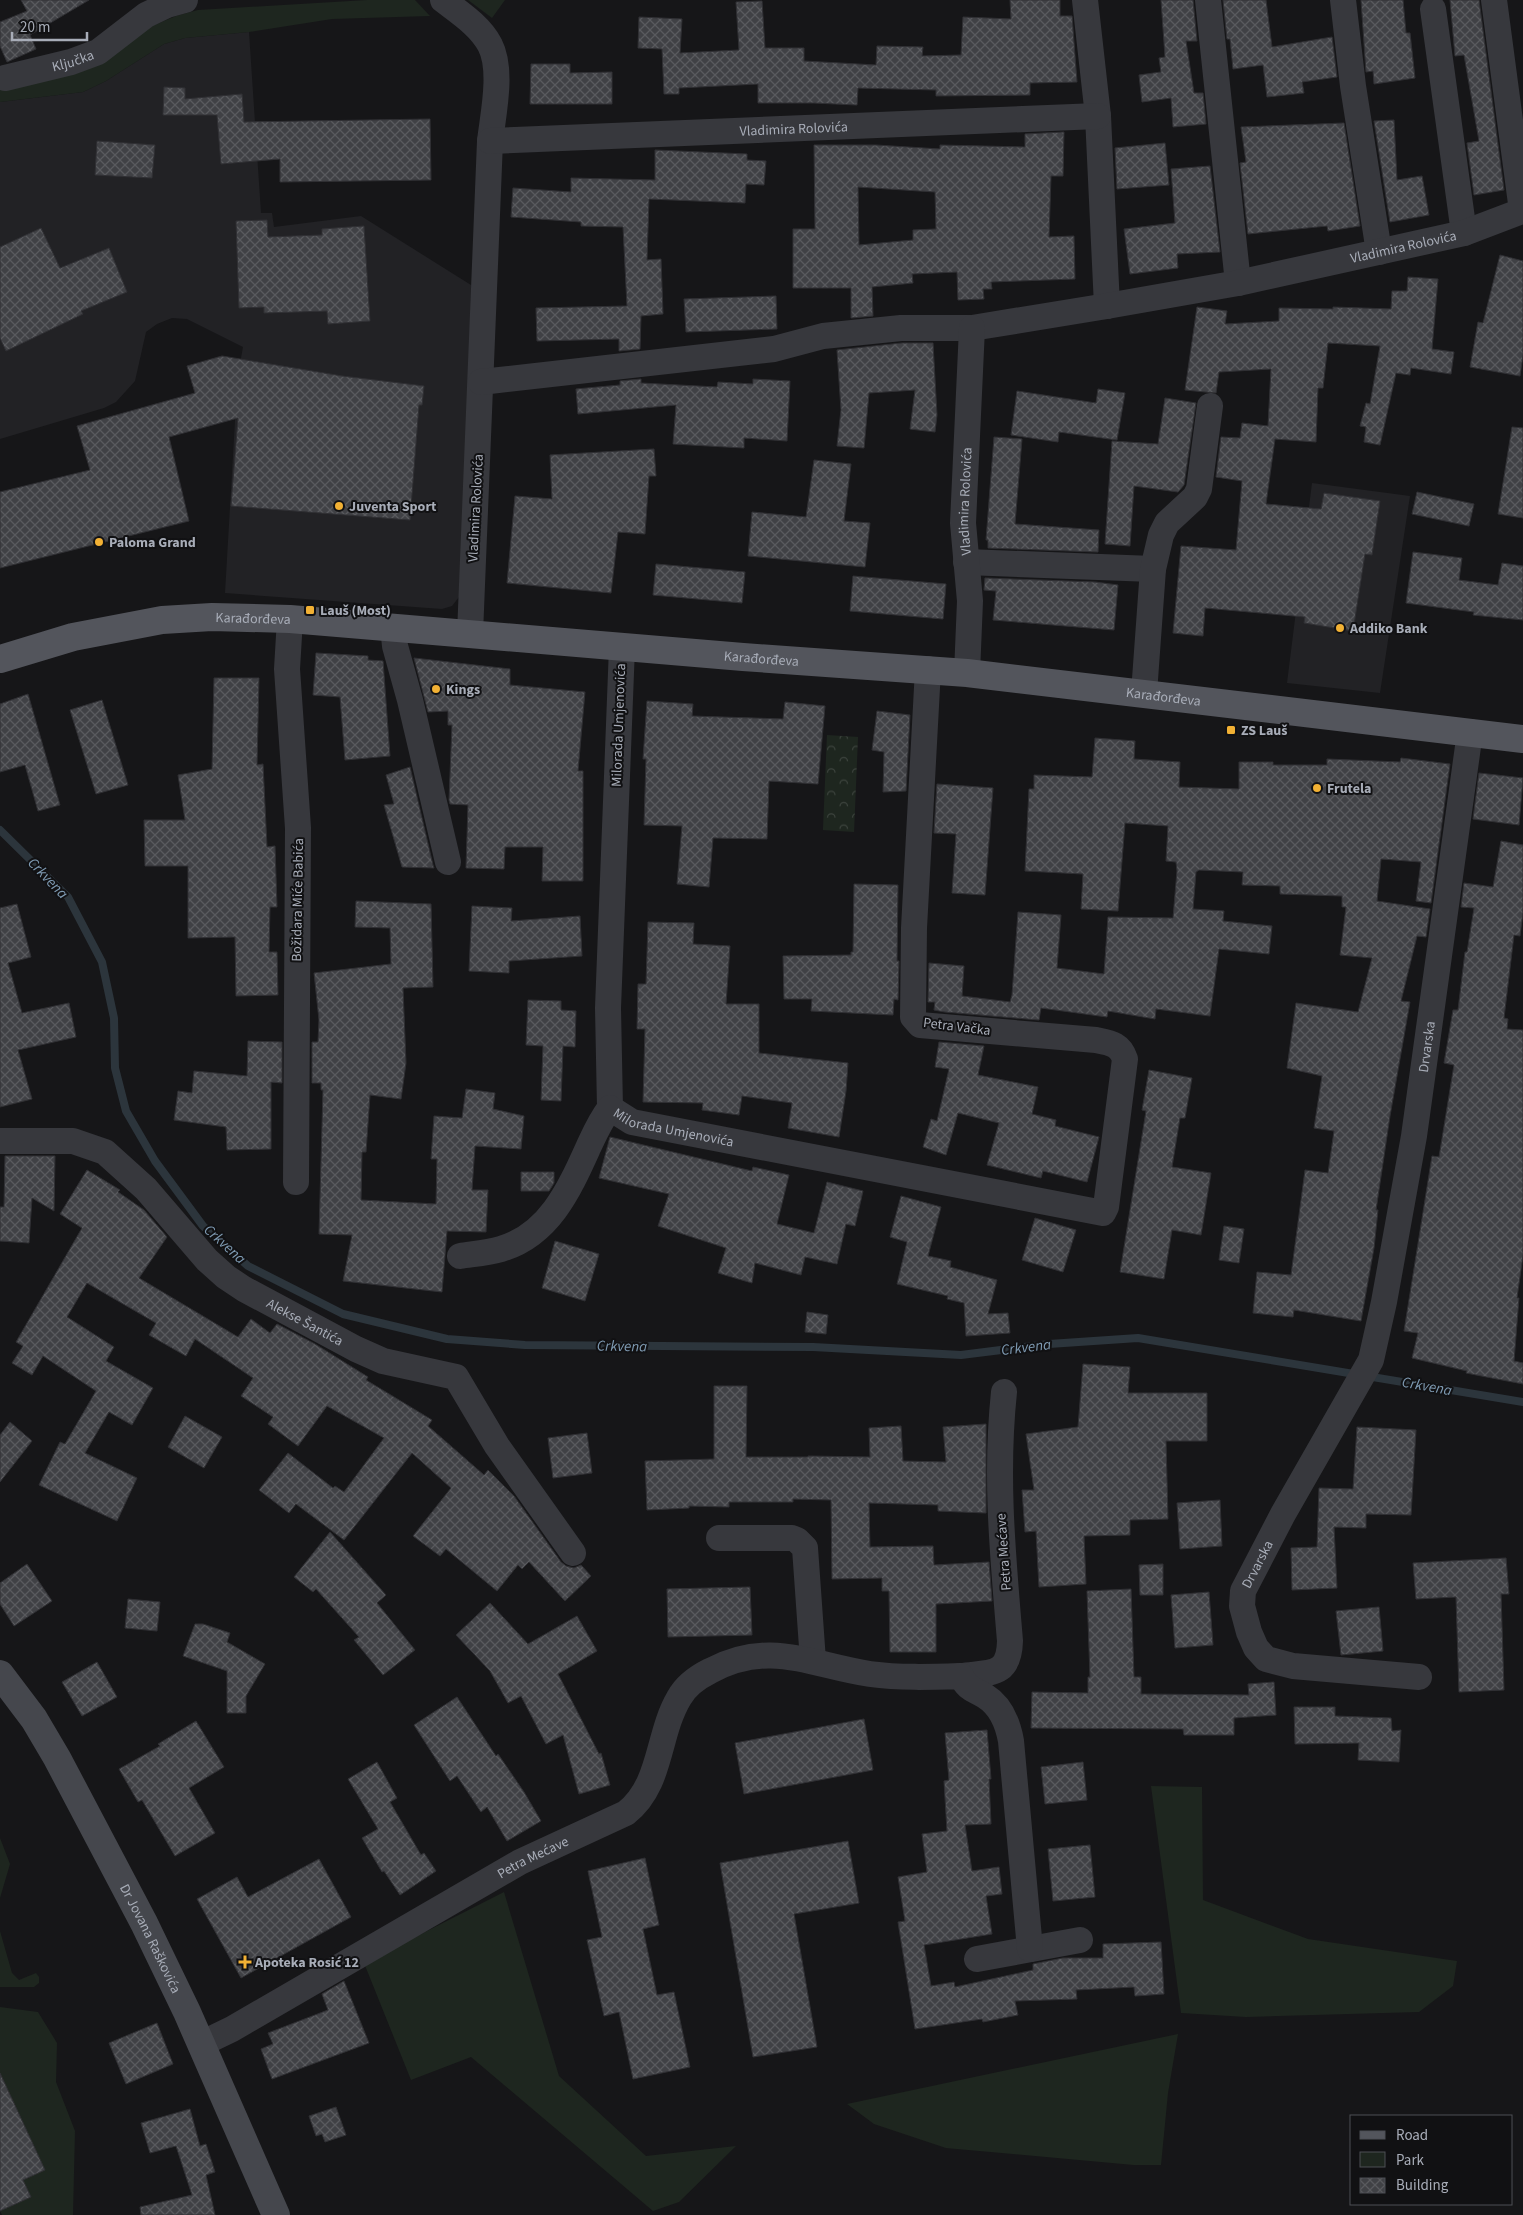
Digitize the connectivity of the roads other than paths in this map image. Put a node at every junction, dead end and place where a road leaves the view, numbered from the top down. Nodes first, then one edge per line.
1 (185, 0) edge
2 (443, 0) edge
3 (1085, 0) edge
4 (1208, 0) edge
5 (1343, 0) edge
6 (1494, 0) edge
7 (1432, 8) dead end
8 (5, 78) dead end
9 (1098, 116) junction
10 (490, 141) junction
11 (1523, 211) edge
12 (1464, 233) junction
13 (1379, 252) junction
14 (1238, 283) junction
15 (1107, 306) junction
16 (972, 328) junction
17 (482, 382) junction
18 (1210, 406) dead end
19 (966, 562) junction
20 (1153, 569) junction
21 (290, 619) junction
22 (393, 627) junction
23 (470, 634) junction
24 (622, 647) junction
25 (0, 659) edge
26 (928, 669) junction
27 (968, 673) junction
28 (1144, 693) junction
29 (1470, 732) junction
30 (1523, 739) edge
31 (448, 862) dead end
32 (610, 1108) junction
33 (0, 1141) edge
34 (296, 1182) dead end
35 (1103, 1213) joint
36 (460, 1256) dead end
37 (1004, 1392) dead end
38 (719, 1538) dead end
39 (573, 1553) dead end
40 (813, 1661) junction
41 (0, 1674) edge
42 (961, 1676) junction
43 (1419, 1677) dead end
44 (1080, 1940) dead end
45 (1030, 1949) junction
46 (977, 1959) dead end
47 (201, 2044) junction
48 (276, 2215) edge

1 - 8 street, Ključka
2 - 10 street, Vladimira Rolovića
3 - 9 street
4 - 14 street
5 - 13 street
6 - 11 street
7 - 12 street, Vladimira Rolovića
9 - 10 street, Vladimira Rolovića
9 - 15 street
10 - 17 street, Vladimira Rolovića
11 - 12 street
12 - 13 street, Vladimira Rolovića
13 - 14 street, Vladimira Rolovića
14 - 15 street, Vladimira Rolovića
15 - 16 street, Vladimira Rolovića
16 - 17 street, Vladimira Rolovića
16 - 19 street, Vladimira Rolovića
17 - 23 street, Vladimira Rolovića
18 - 20 street
19 - 20 street
19 - 27 street, Vladimira Rolovića
20 - 28 street
21 - 22 main road, Karađorđeva
21 - 25 main road, Karađorđeva
21 - 34 street, Božidara Miće Babića
22 - 23 main road, Karađorđeva
22 - 31 street
23 - 24 main road, Karađorđeva
24 - 26 main road, Karađorđeva
24 - 32 street, Milorada Umjenovića
26 - 27 main road, Karađorđeva
26 - 35 street, Petra Vačka
27 - 28 main road, Karađorđeva
28 - 29 main road, Karađorđeva
29 - 30 main road, Karađorđeva
29 - 43 street, Drvarska
32 - 35 street, Milorada Umjenovića
32 - 36 street
33 - 39 street, Alekse Šantića
37 - 42 street, Petra Mećave
38 - 40 street
40 - 42 street, Petra Mećave
40 - 47 street, Petra Mećave
41 - 47 street, Dr Jovana Raškovića
42 - 45 street
44 - 45 street
45 - 46 street
47 - 48 street, Dr Jovana Raškovića

